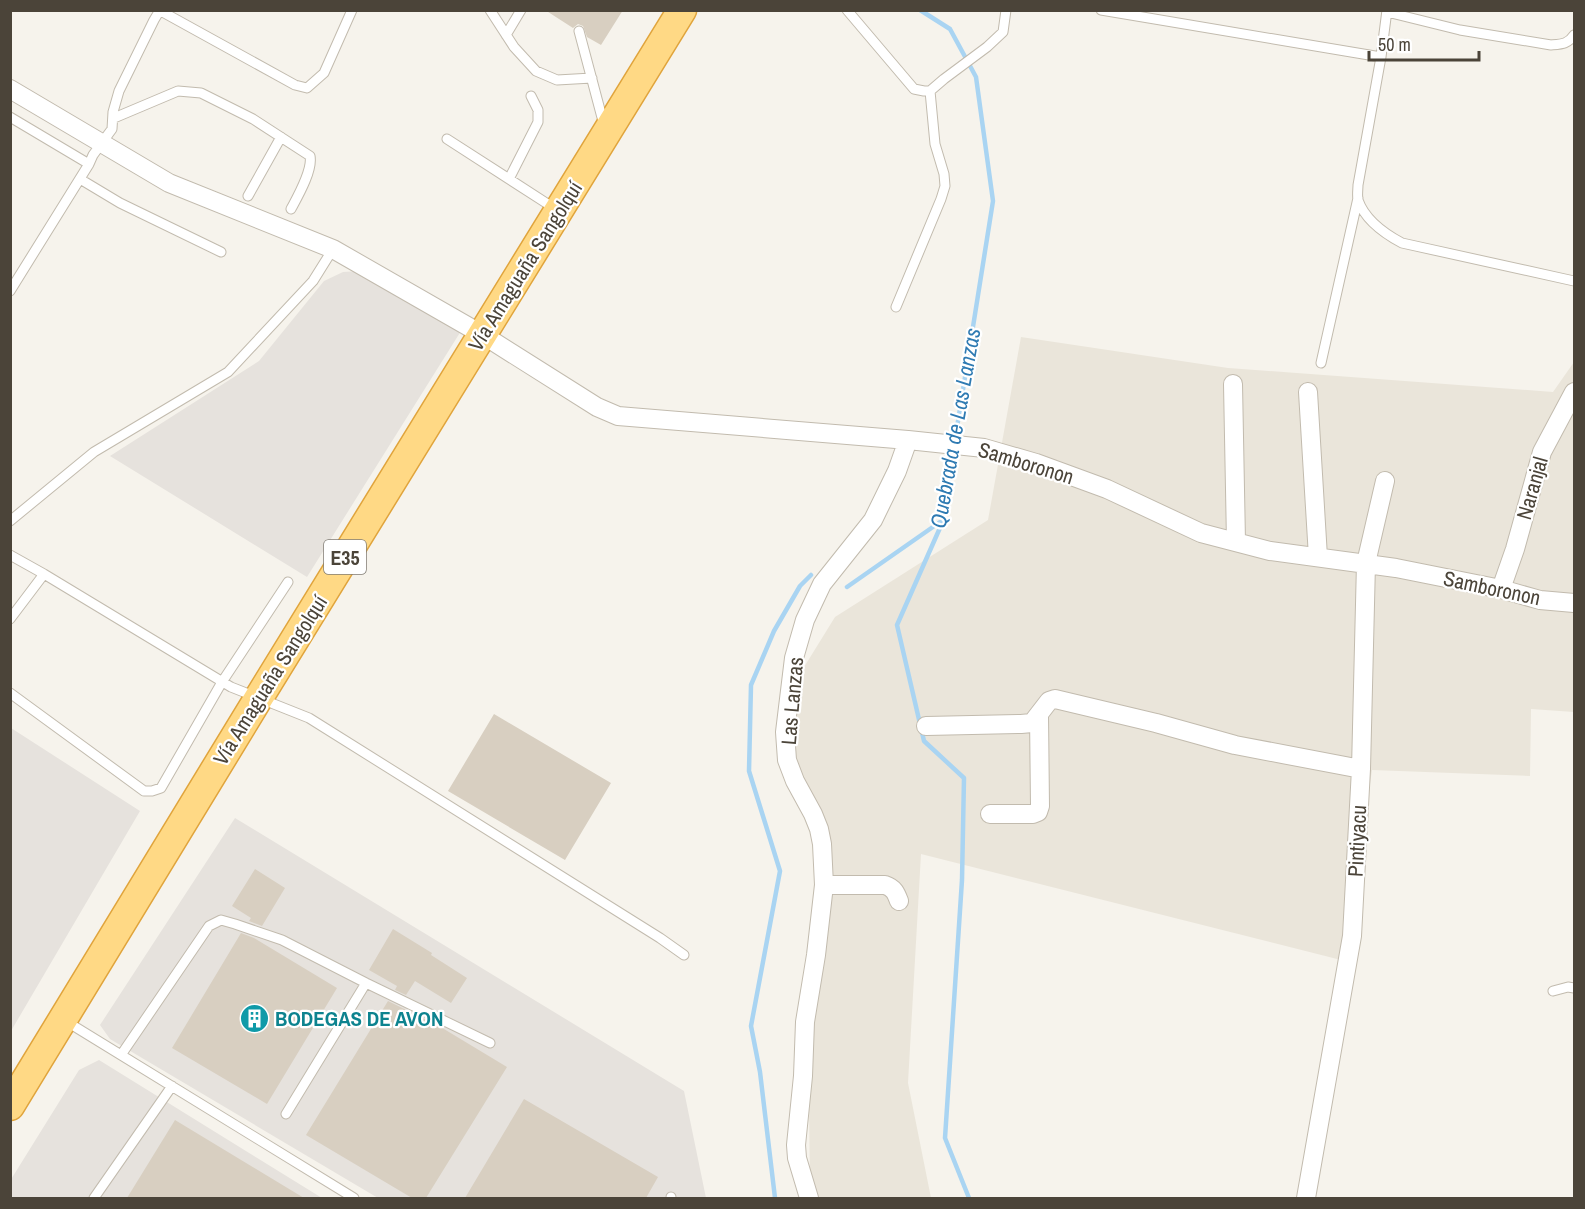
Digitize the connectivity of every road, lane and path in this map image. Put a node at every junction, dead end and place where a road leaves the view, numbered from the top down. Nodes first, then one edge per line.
1 (352, 10) edge
2 (490, 10) edge
3 (521, 10) edge
4 (682, 10) edge
5 (847, 10) edge
6 (1006, 10) edge
7 (1101, 10) edge
8 (160, 11) edge
9 (1387, 11) edge
10 (579, 31) dead end
11 (506, 35) junction
12 (1575, 35) edge
13 (1381, 57) junction
14 (592, 78) junction
15 (10, 89) edge
16 (930, 91) junction
17 (531, 96) dead end
18 (10, 117) edge
19 (114, 118) junction
20 (607, 133) junction
21 (281, 136) junction
22 (447, 139) dead end
23 (102, 144) junction
24 (90, 164) junction
25 (509, 178) junction
26 (80, 179) junction
27 (248, 196) dead end
28 (1358, 198) junction
29 (291, 209) dead end
30 (559, 211) junction
31 (333, 249) junction
32 (221, 252) dead end
33 (1575, 281) edge
34 (10, 291) edge
35 (896, 307) dead end
36 (483, 334) junction
37 (1321, 363) dead end
38 (1233, 384) dead end
39 (1308, 392) dead end
40 (1575, 392) edge
41 (915, 441) junction
42 (1385, 481) dead end
43 (10, 521) edge
44 (1236, 543) junction
45 (10, 555) edge
46 (1318, 557) junction
47 (1366, 563) junction
48 (44, 573) junction
49 (288, 582) dead end
50 (1501, 589) junction
51 (1575, 603) edge
52 (10, 619) edge
53 (222, 682) junction
54 (10, 693) edge
55 (258, 699) junction
56 (1039, 715) junction
57 (926, 726) dead end
58 (1361, 769) junction
59 (990, 814) dead end
60 (824, 885) junction
61 (899, 901) dead end
62 (684, 955) dead end
63 (366, 983) junction
64 (1575, 988) edge
65 (1553, 991) dead end
66 (62, 1019) junction
67 (490, 1042) dead end
68 (122, 1055) junction
69 (172, 1086) junction
70 (10, 1106) edge
71 (286, 1114) dead end
72 (94, 1198) edge
73 (354, 1198) edge
74 (809, 1198) edge
75 (1306, 1198) edge

1 - 8 lane
2 - 11 lane
3 - 11 lane
4 - 20 highway, Vía Amaguaña Sangolquí / E35
5 - 16 lane
6 - 16 lane
7 - 13 lane
8 - 19 lane
9 - 12 lane
9 - 13 lane
10 - 14 lane
11 - 14 lane
13 - 28 lane
14 - 20 lane
15 - 23 street, Samboronon
16 - 35 lane
17 - 25 lane
18 - 24 lane
19 - 21 lane
19 - 23 lane
20 - 30 highway, Vía Amaguaña Sangolquí / E35
21 - 27 lane
21 - 29 lane
22 - 25 lane
23 - 24 lane
23 - 31 street, Samboronon
24 - 26 lane
25 - 30 lane
26 - 32 lane
26 - 34 lane
28 - 33 lane
28 - 37 lane
30 - 36 highway, Vía Amaguaña Sangolquí / E35
31 - 36 street, Samboronon
31 - 43 lane
36 - 41 street, Samboronon
36 - 55 highway, Vía Amaguaña Sangolquí / E35
38 - 44 street
39 - 46 street
40 - 50 street, Naranjal
41 - 44 street, Samboronon
41 - 60 street, Las Lanzas
42 - 47 street, Pintiyacu
44 - 46 street, Samboronon
45 - 48 lane
46 - 47 street, Samboronon
47 - 50 street, Samboronon
47 - 58 street, Pintiyacu
48 - 52 lane
48 - 53 lane
49 - 53 lane
50 - 51 street, Samboronon
53 - 54 lane
53 - 55 lane
55 - 62 lane
55 - 66 highway, Vía Amaguaña Sangolquí / E35
56 - 57 street
56 - 58 street
56 - 59 street
58 - 75 street, Pintiyacu
60 - 61 street
60 - 74 street, Las Lanzas
63 - 67 lane
63 - 68 lane
63 - 71 lane
64 - 65 lane
66 - 68 lane
66 - 70 highway, Vía Amaguaña Sangolquí / E35
68 - 69 lane
69 - 72 lane
69 - 73 lane

